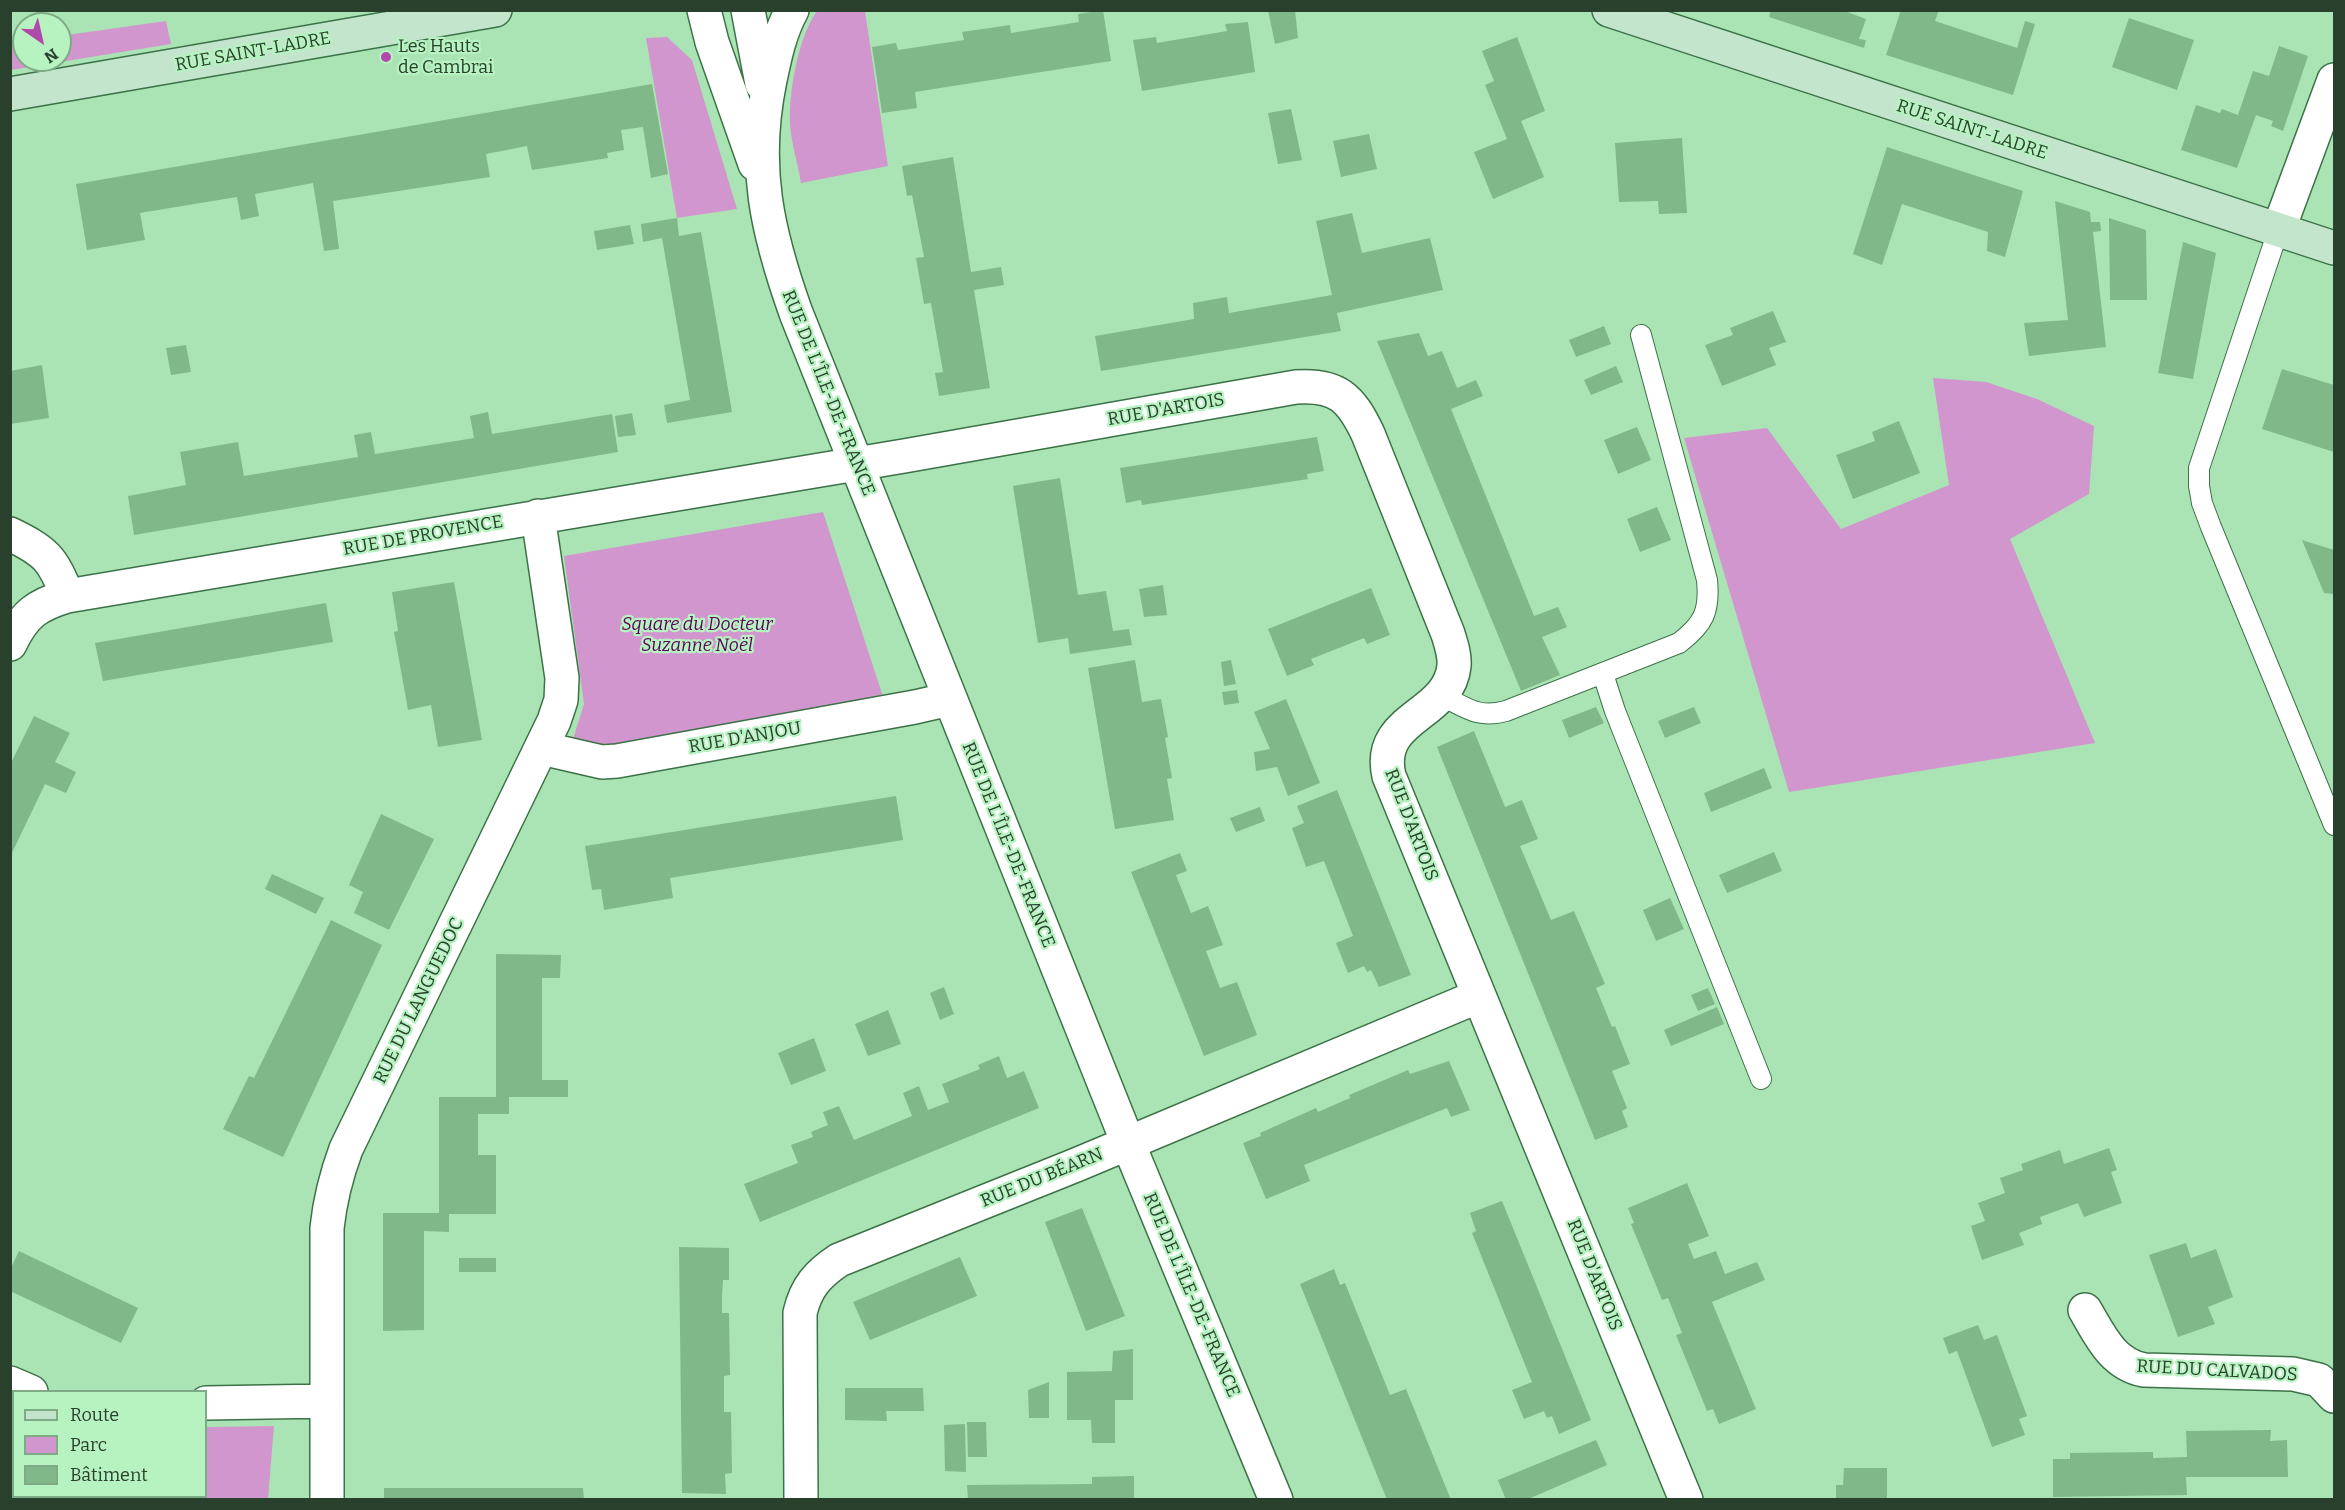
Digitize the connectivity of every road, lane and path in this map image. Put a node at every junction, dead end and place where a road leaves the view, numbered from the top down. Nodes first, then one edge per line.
1 (495, 10) edge
2 (704, 10) edge
3 (748, 10) edge
4 (792, 10) edge
5 (1609, 10) edge
6 (2334, 80) edge
7 (10, 94) edge
8 (765, 103) junction
9 (762, 182) junction
10 (2278, 231) junction
11 (2334, 248) edge
12 (1641, 335) dead end
13 (856, 464) junction
14 (538, 516) junction
15 (10, 534) edge
16 (67, 596) junction
17 (10, 644) edge
18 (1602, 674) junction
19 (1440, 695) junction
20 (950, 699) junction
21 (541, 748) junction
22 (2334, 825) edge
23 (1479, 996) junction
24 (1761, 1079) dead end
25 (1128, 1143) junction
26 (2085, 1310) dead end
27 (10, 1383) edge
28 (26, 1390) edge
29 (2334, 1396) edge
30 (327, 1401) junction
31 (207, 1403) edge
32 (327, 1500) edge
33 (801, 1500) edge
34 (1276, 1500) edge
35 (1686, 1500) edge

1 - 7 street, RUE SAINT-LADRE
2 - 9 street, RUE DE L'ÎLE-DE-FRANCE
3 - 8 street, RUE DE L'ÎLE-DE-FRANCE
4 - 8 street, RUE DE L'ÎLE-DE-FRANCE
5 - 10 street, RUE SAINT-LADRE
6 - 10 street
8 - 9 street, RUE DE L'ÎLE-DE-FRANCE
9 - 13 street, RUE DE L'ÎLE-DE-FRANCE
10 - 11 street, RUE SAINT-LADRE
10 - 22 lane
12 - 18 lane
13 - 14 street, RUE DE PROVENCE
13 - 19 street, RUE D'ARTOIS
13 - 20 street, RUE DE L'ÎLE-DE-FRANCE
14 - 16 street, RUE DE PROVENCE
14 - 21 street, RUE DU LANGUEDOC
15 - 16 street
16 - 17 street, RUE DE PROVENCE
18 - 19 lane
18 - 24 lane
19 - 23 street, RUE D'ARTOIS
20 - 21 street, RUE D'ANJOU
20 - 25 street, RUE DE L'ÎLE-DE-FRANCE
21 - 30 street, RUE DU LANGUEDOC
23 - 25 street, RUE DU BÉARN
23 - 35 street, RUE D'ARTOIS
25 - 33 street, RUE DU BÉARN
25 - 34 street, RUE DE L'ÎLE-DE-FRANCE
26 - 29 street, RUE DU CALVADOS
27 - 28 street
30 - 31 street
30 - 32 street, RUE DU LANGUEDOC

